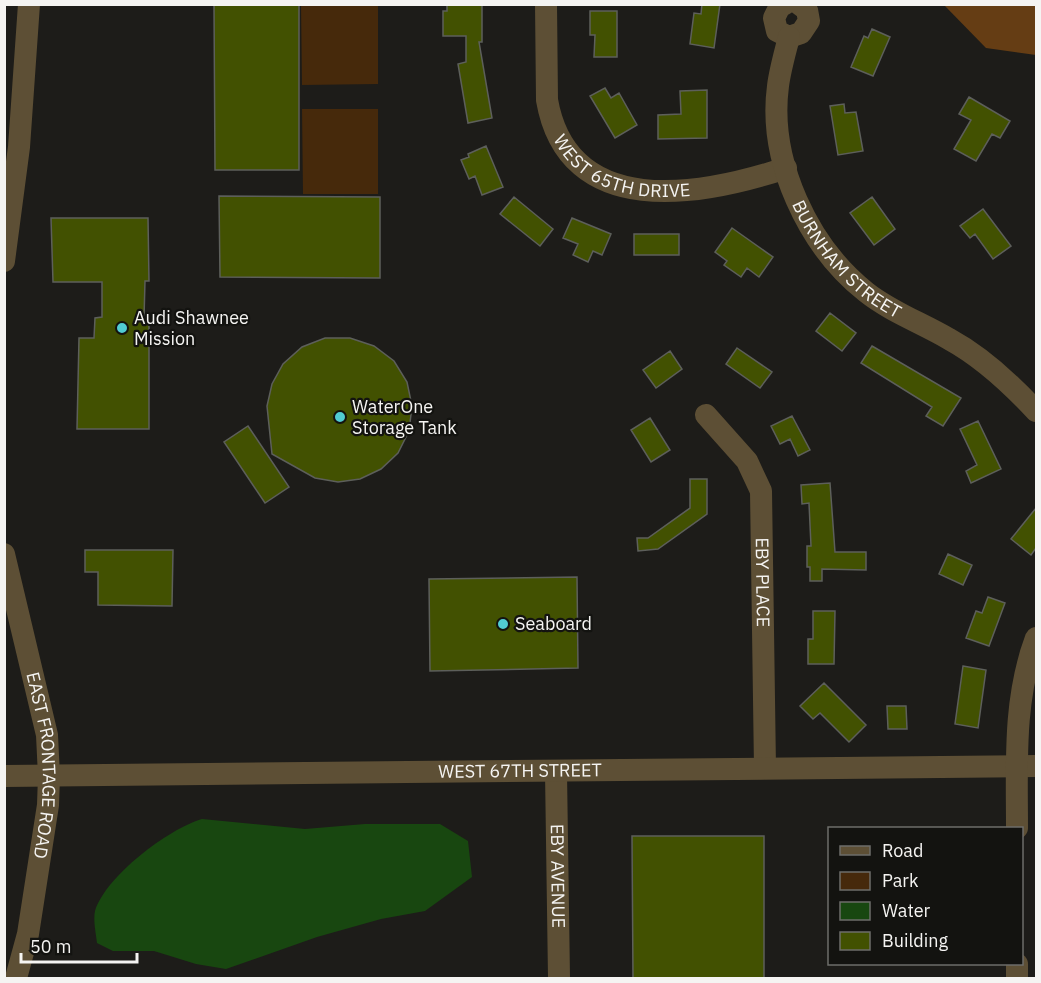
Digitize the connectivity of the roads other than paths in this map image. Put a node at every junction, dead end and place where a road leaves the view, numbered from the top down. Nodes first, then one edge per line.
1 (29, 4) edge
2 (546, 4) edge
3 (785, 4) edge
4 (799, 4) edge
5 (789, 37) junction
6 (786, 168) junction
7 (4, 261) edge
8 (1036, 411) edge
9 (706, 415) dead end
10 (4, 554) edge
11 (1036, 638) edge
12 (1027, 767) edge
13 (765, 768) junction
14 (556, 772) junction
15 (4, 776) edge
16 (49, 776) junction
17 (1017, 827) edge
18 (16, 978) edge
19 (559, 978) edge

1 - 7 street
2 - 6 street, WEST 65TH DRIVE
3 - 5 street
4 - 5 street
5 - 6 street, BURNHAM STREET
6 - 8 street, BURNHAM STREET
9 - 13 street, EBY PLACE
10 - 16 street, EAST FRONTAGE ROAD
11 - 12 street
12 - 13 street, WEST 67TH STREET
12 - 17 street
13 - 14 street, WEST 67TH STREET
14 - 16 street, WEST 67TH STREET
14 - 19 street, EBY AVENUE
15 - 16 street, WEST 67TH STREET
16 - 18 street, EAST FRONTAGE ROAD

